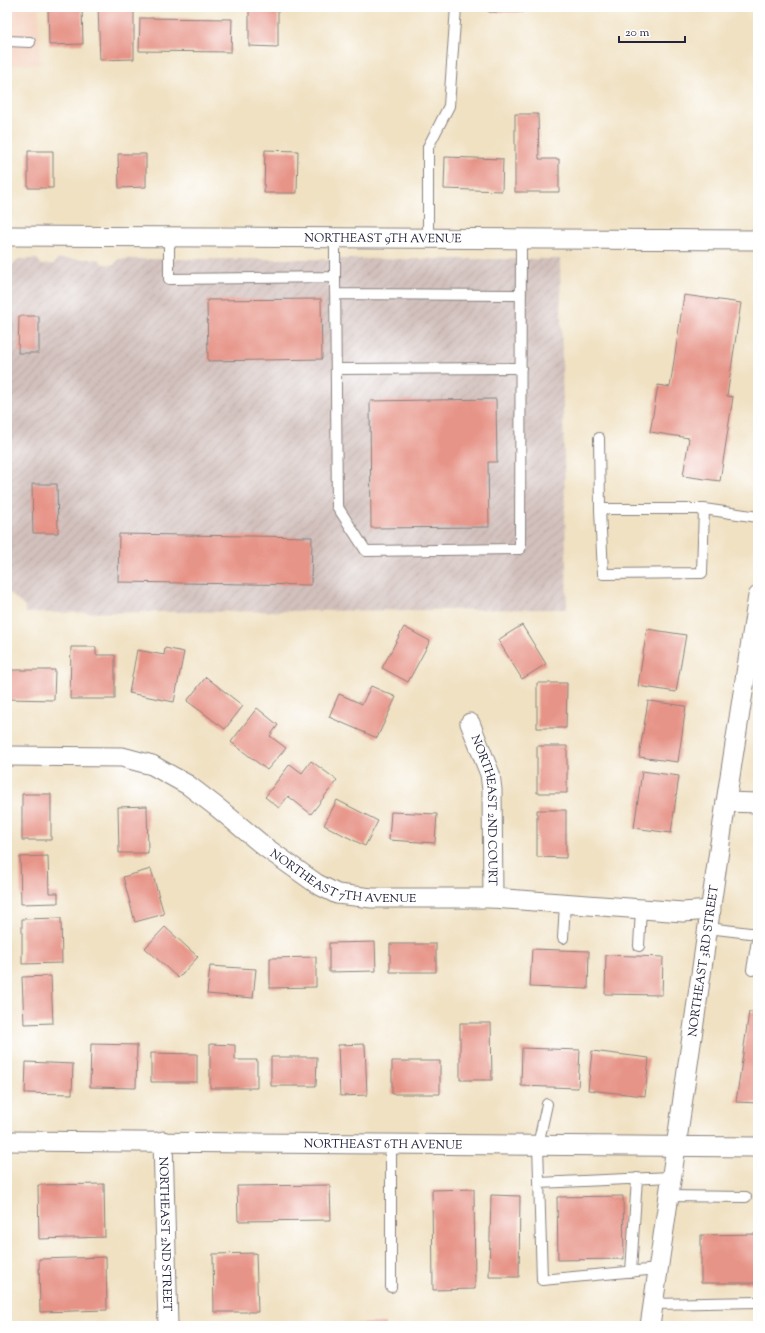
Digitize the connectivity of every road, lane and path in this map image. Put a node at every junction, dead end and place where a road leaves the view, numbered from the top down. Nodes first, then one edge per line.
1 (456, 7) edge
2 (7, 41) edge
3 (30, 42) dead end
4 (7, 236) edge
5 (169, 237) junction
6 (335, 238) junction
7 (428, 238) junction
8 (521, 239) junction
9 (758, 240) edge
10 (335, 277) junction
11 (335, 294) junction
12 (521, 295) junction
13 (521, 368) junction
14 (336, 369) junction
15 (599, 438) dead end
16 (600, 508) junction
17 (704, 508) junction
18 (758, 517) edge
19 (758, 596) edge
20 (470, 723) dead end
21 (7, 756) edge
22 (726, 802) junction
23 (758, 803) edge
24 (493, 898) junction
25 (565, 904) junction
26 (642, 909) junction
27 (709, 919) junction
28 (758, 931) edge
29 (758, 934) edge
30 (563, 938) dead end
31 (638, 946) dead end
32 (752, 970) dead end
33 (547, 1104) dead end
34 (7, 1141) edge
35 (163, 1141) junction
36 (391, 1144) junction
37 (538, 1145) junction
38 (675, 1146) junction
39 (758, 1147) edge
40 (671, 1177) junction
41 (637, 1178) junction
42 (539, 1183) junction
43 (668, 1196) junction
44 (746, 1197) dead end
45 (658, 1269) junction
46 (631, 1272) junction
47 (391, 1286) dead end
48 (758, 1302) edge
49 (653, 1304) junction
50 (168, 1326) edge
51 (650, 1326) edge

1 - 7 lane
2 - 3 lane
4 - 5 street, NORTHEAST 9TH AVENUE
5 - 6 street, NORTHEAST 9TH AVENUE
5 - 10 lane
6 - 7 street, NORTHEAST 9TH AVENUE
6 - 10 lane
7 - 8 street, NORTHEAST 9TH AVENUE
8 - 9 street, NORTHEAST 9TH AVENUE
8 - 12 lane
10 - 11 lane
11 - 12 lane
11 - 14 lane
12 - 13 lane
13 - 14 lane
13 - 14 lane
15 - 16 lane
16 - 17 lane
16 - 17 lane
17 - 18 lane
19 - 22 street, NORTHEAST 3RD STREET
20 - 24 street, NORTHEAST 2ND COURT
21 - 24 street, NORTHEAST 7TH AVENUE
22 - 23 street
22 - 27 street, NORTHEAST 3RD STREET
24 - 25 street, NORTHEAST 7TH AVENUE
25 - 26 street, NORTHEAST 7TH AVENUE
25 - 30 lane
26 - 27 street, NORTHEAST 7TH AVENUE
26 - 31 lane
27 - 29 lane
27 - 38 street, NORTHEAST 3RD STREET
28 - 29 lane
29 - 32 lane
33 - 37 lane
34 - 35 street, NORTHEAST 6TH AVENUE
35 - 36 street, NORTHEAST 6TH AVENUE
35 - 50 street, NORTHEAST 2ND STREET
36 - 37 street, NORTHEAST 6TH AVENUE
36 - 47 lane
37 - 38 street, NORTHEAST 6TH AVENUE
37 - 42 lane
38 - 39 street, NORTHEAST 6TH AVENUE
38 - 40 street, NORTHEAST 3RD STREET
40 - 41 lane
40 - 43 street, NORTHEAST 3RD STREET
41 - 42 lane
41 - 46 lane
42 - 46 lane
43 - 44 lane
43 - 45 street, NORTHEAST 3RD STREET
45 - 46 lane
45 - 49 street, NORTHEAST 3RD STREET
48 - 49 lane
49 - 51 street, NORTHEAST 3RD STREET

